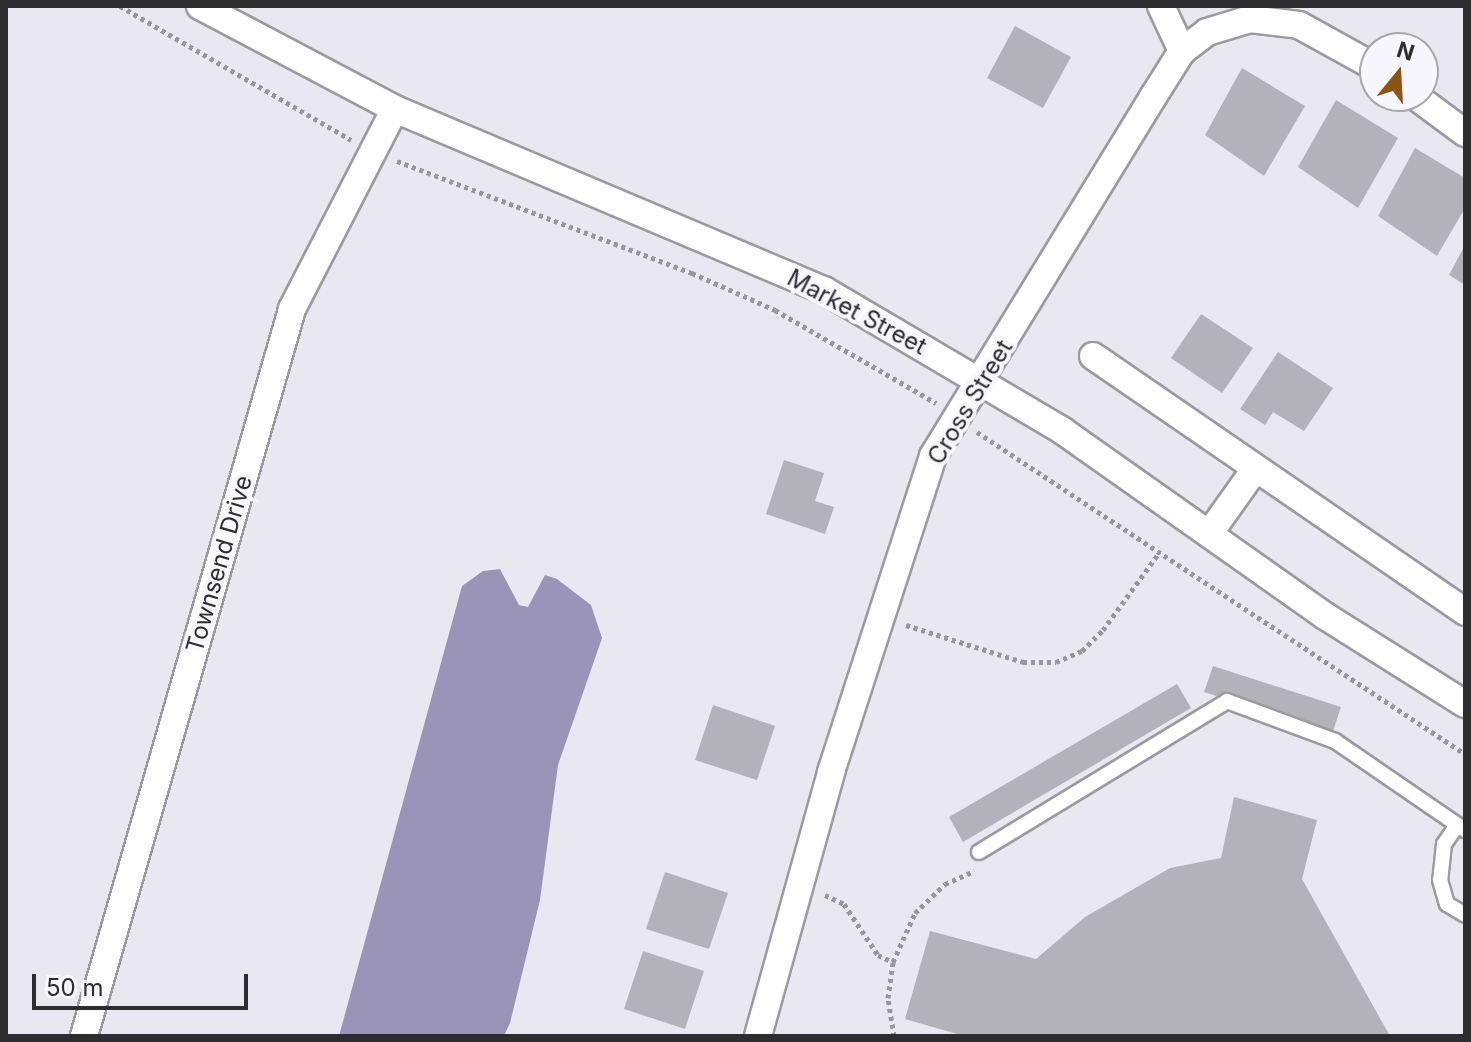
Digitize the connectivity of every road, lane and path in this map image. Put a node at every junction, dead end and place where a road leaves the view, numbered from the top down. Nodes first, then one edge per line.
1 (120, 6) edge
2 (200, 6) edge
3 (1161, 6) edge
4 (1248, 13) edge
5 (1182, 51) junction
6 (1359, 58) edge
7 (395, 109) junction
8 (1437, 112) edge
9 (1465, 133) edge
10 (373, 151) junction
11 (1093, 356) dead end
12 (983, 381) junction
13 (957, 418) junction
14 (1253, 472) junction
15 (1209, 534) junction
16 (1159, 553) junction
17 (1465, 612) edge
18 (879, 614) junction
19 (1465, 704) edge
20 (1465, 754) edge
21 (1461, 827) edge
22 (979, 852) joint
23 (799, 888) junction
24 (1465, 915) edge
25 (893, 962) junction
26 (84, 1036) edge
27 (758, 1036) edge
28 (894, 1036) edge

1 - 10 path
2 - 7 street, Market Street
3 - 5 street
4 - 5 street, Cross Street
4 - 6 street, Cross Street
5 - 12 street, Cross Street
7 - 10 street, Townsend Drive
7 - 12 street, Market Street
8 - 9 street
10 - 13 path
10 - 26 street, Townsend Drive
11 - 14 street
12 - 13 street, Cross Street
12 - 15 street, Market Street
13 - 16 path
13 - 18 street, Cross Street
14 - 15 street
14 - 17 street
15 - 19 street, Market Street
16 - 18 path
16 - 20 path
18 - 23 street, Cross Street
21 - 22 lane
21 - 24 lane
22 - 25 path
23 - 25 path
23 - 27 street, Cross Street
25 - 28 path

